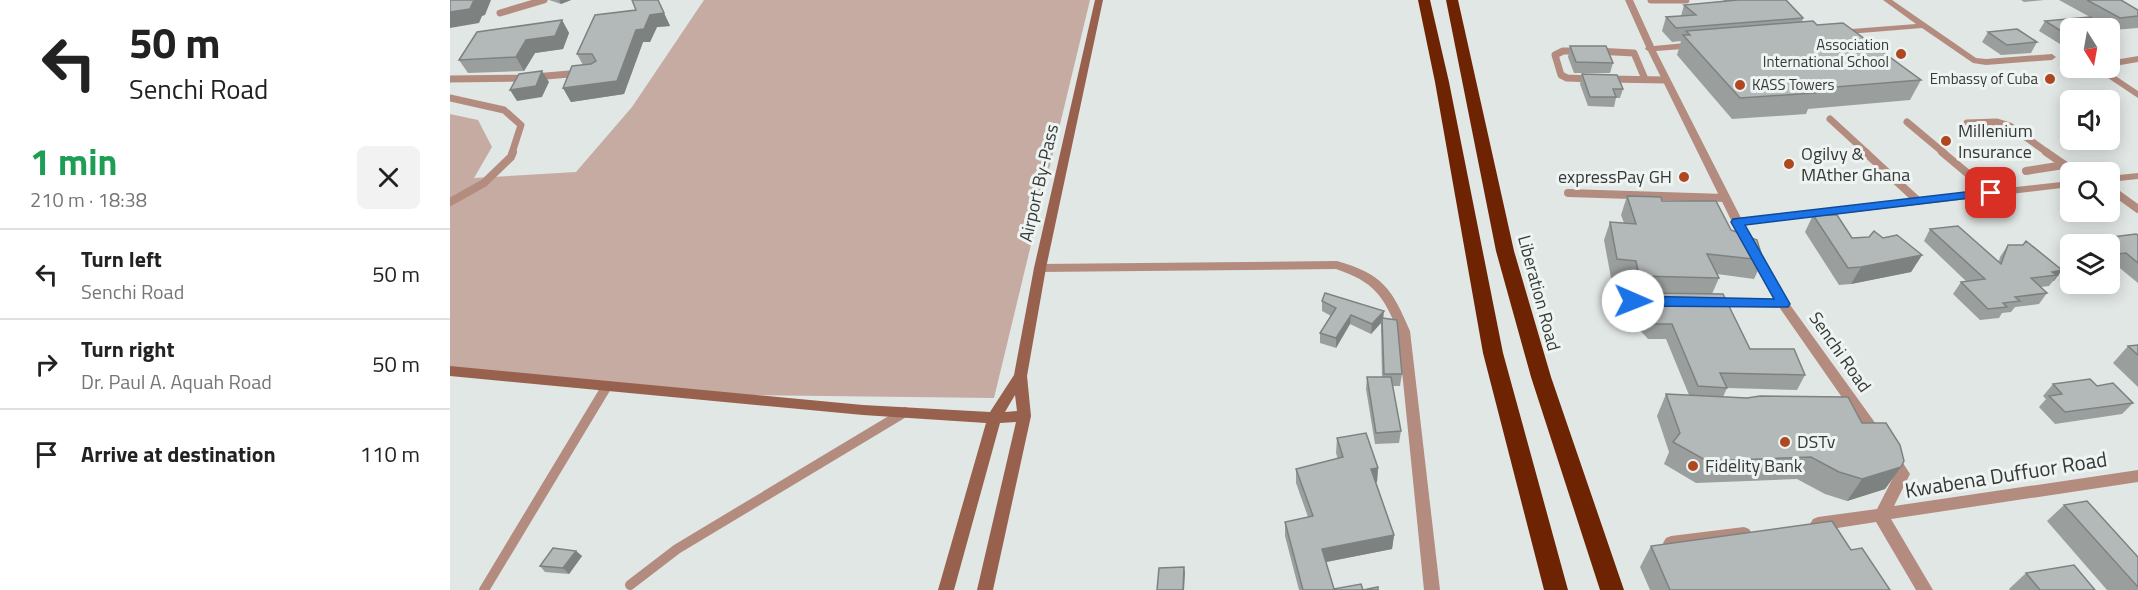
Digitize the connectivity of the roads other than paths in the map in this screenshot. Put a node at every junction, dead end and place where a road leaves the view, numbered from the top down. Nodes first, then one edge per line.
1 (544, 0) edge
2 (1099, 0) edge
3 (1424, 0) edge
4 (1452, 0) edge
5 (1629, 0) edge
6 (1651, 0) edge
7 (1686, 0) edge
8 (1887, 0) edge
9 (500, 14) dead end
10 (1922, 26) junction
11 (1827, 34) edge
12 (1709, 44) edge
13 (1650, 49) junction
14 (2052, 57) dead end
15 (2138, 59) edge
16 (2120, 62) edge
17 (587, 72) edge
18 (2112, 78) edge
19 (450, 79) edge
20 (1645, 79) junction
21 (1665, 80) junction
22 (2138, 95) edge
23 (450, 98) edge
24 (1830, 120) dead end
25 (1906, 123) dead end
26 (1967, 123) dead end
27 (2060, 162) edge
28 (2060, 166) edge
29 (2026, 171) dead end
30 (2138, 176) edge
31 (2120, 178) edge
32 (2060, 185) edge
33 (1568, 193) dead end
34 (1991, 193) junction
35 (2120, 196) edge
36 (1725, 198) junction
37 (1918, 201) junction
38 (450, 202) edge
39 (2138, 209) edge
40 (1737, 222) junction
41 (1040, 268) junction
42 (1633, 301) dead end
43 (1668, 302) edge
44 (1702, 302) edge
45 (1784, 304) junction
46 (450, 371) edge
47 (1020, 376) junction
48 (607, 386) junction
49 (905, 412) junction
50 (1024, 416) junction
51 (994, 418) junction
52 (2138, 476) edge
53 (1881, 516) junction
54 (1799, 526) edge
55 (1764, 531) edge
56 (1671, 543) edge
57 (630, 585) dead end
58 (484, 590) edge
59 (946, 590) edge
60 (985, 590) edge
61 (1432, 590) edge
62 (1556, 590) edge
63 (1612, 590) edge
64 (1925, 590) edge

1 - 9 lane
2 - 41 main road, Airport By-Pass
3 - 62 highway
4 - 63 highway, Liberation Road
5 - 13 street, Senchi Road
6 - 7 lane
8 - 10 street
10 - 11 street
10 - 14 street
12 - 13 street
13 - 21 street, Senchi Road
15 - 16 street
17 - 19 lane
18 - 22 street
20 - 20 lane
20 - 21 lane
21 - 36 street, Senchi Road
23 - 38 lane
24 - 37 lane
25 - 34 lane
26 - 27 lane
28 - 29 lane
30 - 31 street
32 - 34 street
33 - 36 lane
34 - 37 street
35 - 39 lane
36 - 40 street, Senchi Road
37 - 40 street
40 - 45 street, Senchi Road
41 - 47 main road, Airport By-Pass
41 - 61 street
42 - 43 lane
44 - 45 lane
45 - 53 street, Senchi Road
46 - 48 main road
47 - 50 main road, Airport By-Pass
47 - 51 main road, Airport By-Pass
48 - 49 main road
48 - 58 lane
49 - 51 main road
49 - 57 lane
50 - 51 main road
50 - 60 main road, Airport By-Pass
51 - 59 main road, Airport By-Pass
52 - 53 street, Kwabena Duffuor Road
53 - 54 street, Kwabena Duffuor Road
53 - 64 street
55 - 56 street

